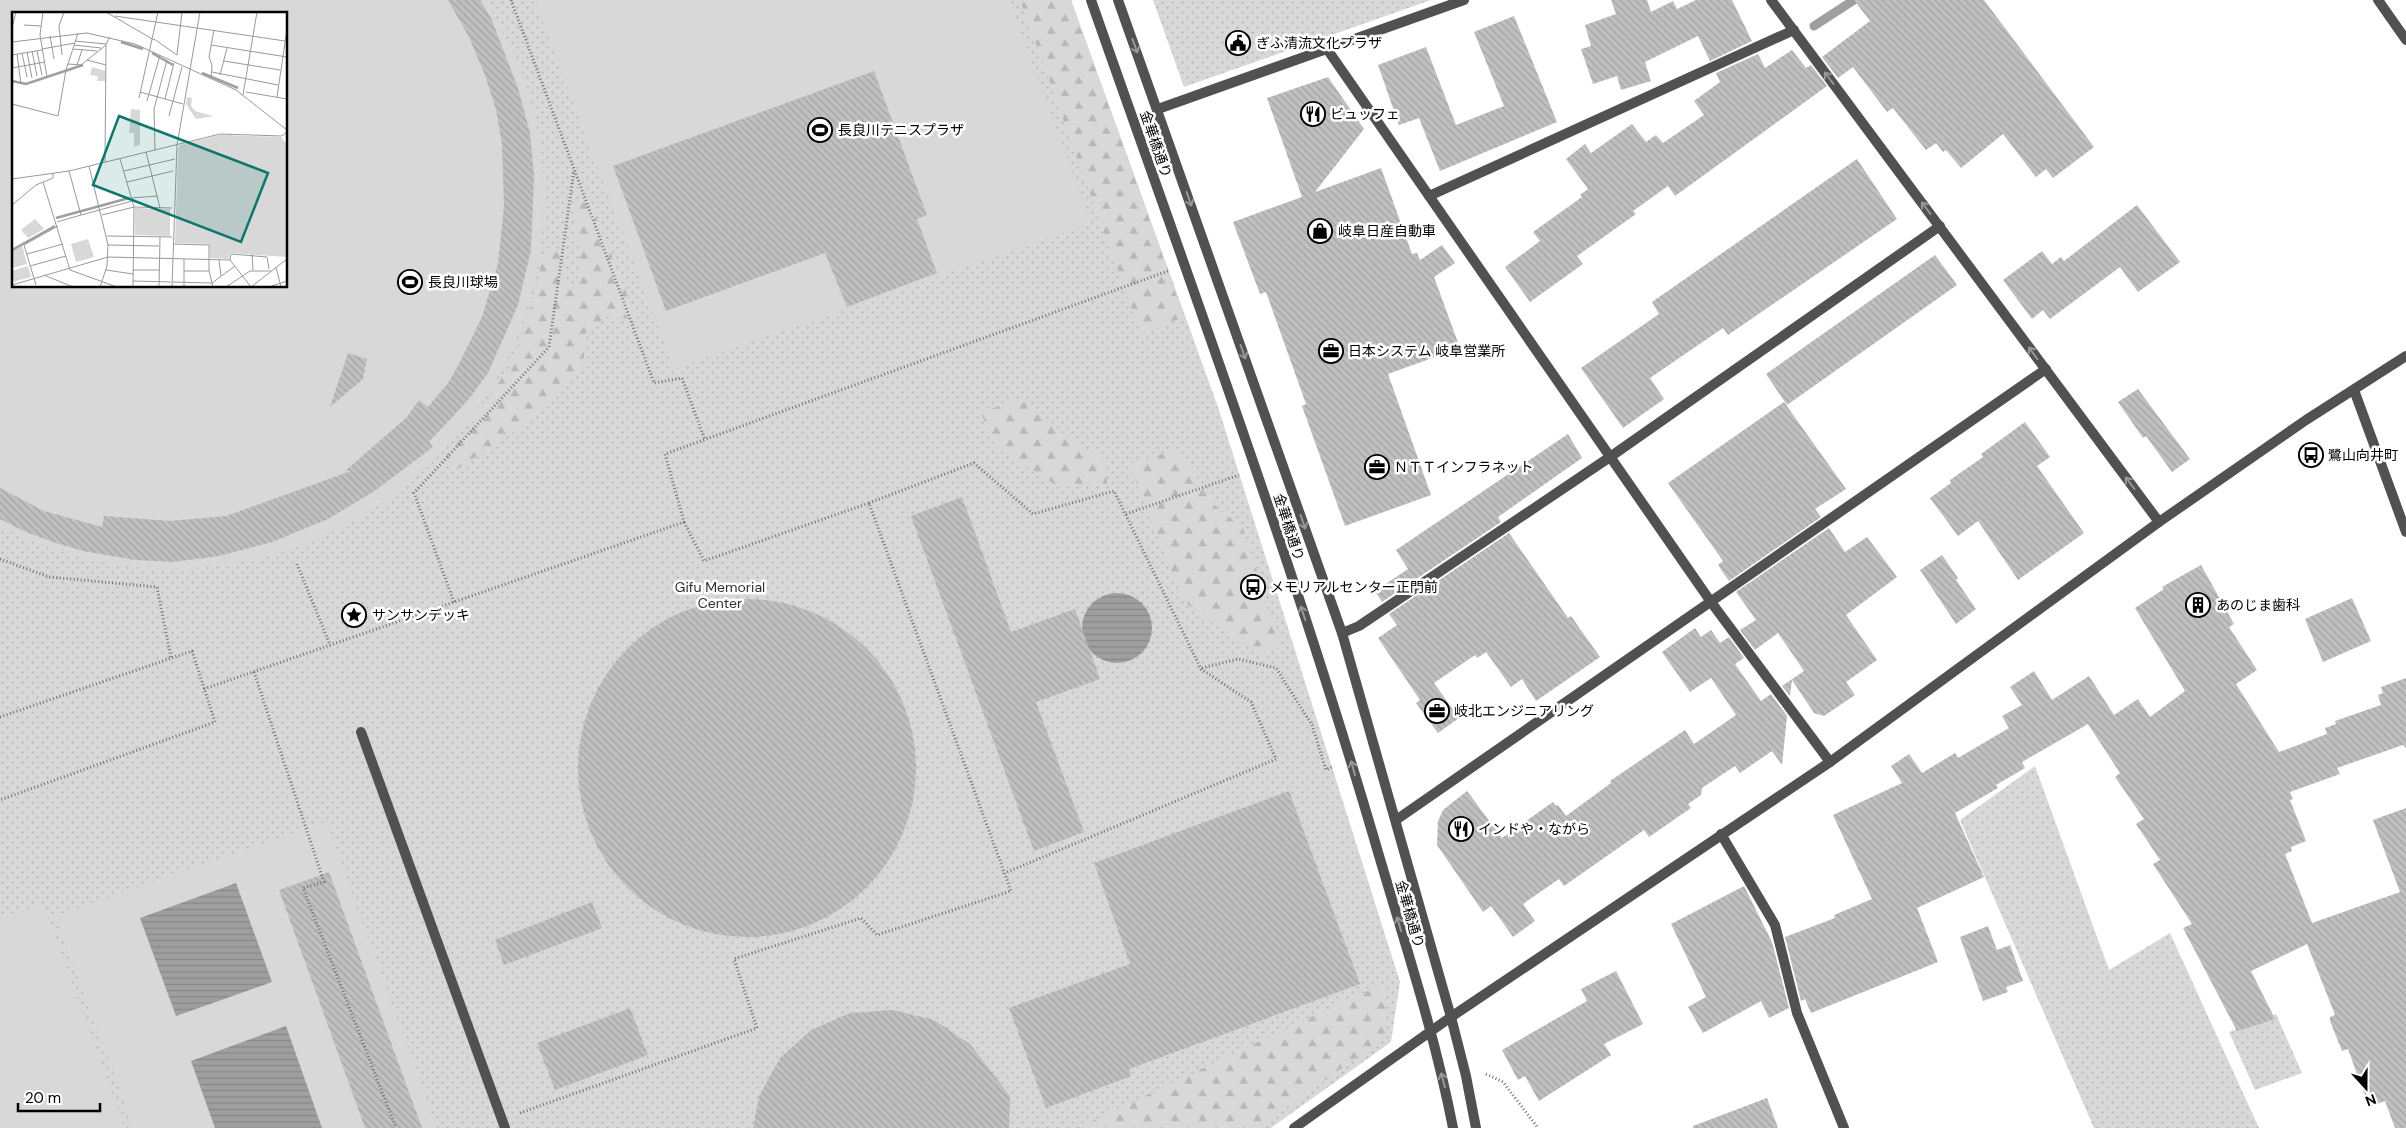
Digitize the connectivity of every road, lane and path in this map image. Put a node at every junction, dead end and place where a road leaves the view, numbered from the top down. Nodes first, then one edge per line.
1 (511, 0) edge
2 (1091, 0) edge
3 (1118, 0) edge
4 (1464, 0) edge
5 (1771, 0) edge
6 (2378, 0) edge
7 (1794, 30) junction
8 (2406, 40) edge
9 (1326, 49) junction
10 (1158, 109) junction
11 (574, 169) junction
12 (1429, 196) junction
13 (1940, 226) junction
14 (1184, 265) junction
15 (2406, 356) edge
16 (2046, 369) junction
17 (2354, 390) junction
18 (705, 440) junction
19 (1610, 457) junction
20 (1256, 469) junction
21 (869, 503) junction
22 (1126, 514) junction
23 (684, 522) junction
24 (2159, 522) junction
25 (2406, 532) edge
26 (0, 559) edge
27 (297, 564) dead end
28 (454, 602) junction
29 (1711, 602) junction
30 (1342, 633) junction
31 (330, 645) junction
32 (171, 658) junction
33 (1201, 669) junction
34 (254, 672) junction
35 (204, 689) junction
36 (0, 717) edge
37 (361, 732) dead end
38 (1351, 760) junction
39 (1830, 762) junction
40 (0, 800) edge
41 (1396, 820) junction
42 (1721, 834) junction
43 (1005, 873) junction
44 (1451, 1017) junction
45 (1430, 1032) junction
46 (1466, 1076) junction
47 (515, 1115) dead end
48 (396, 1128) edge
49 (505, 1128) edge
50 (1294, 1128) edge
51 (1453, 1128) edge
52 (1476, 1128) edge
53 (1538, 1128) edge
54 (1844, 1128) edge

1 - 11 path
2 - 14 street, 金華橋通り
3 -> 10 street, 金華橋通り
4 - 9 street
5 - 7 street
6 - 8 street
7 - 12 street
13 -> 7 street
9 - 10 street
9 - 12 street
10 -> 30 street, 金華橋通り
11 - 18 path
11 - 28 path
12 - 19 street
16 -> 13 street
13 - 19 street
14 - 18 path
14 - 20 street, 金華橋通り
15 - 17 street
24 -> 16 street
16 - 29 street
17 - 24 street
17 - 25 street
18 - 23 path
19 - 29 street
19 - 30 street
20 - 22 path
38 -> 20 street, 金華橋通り
21 - 22 path
21 - 23 path
21 - 43 path
22 - 33 path
23 - 28 path
24 - 39 street
26 - 32 path
27 - 31 path
28 - 31 path
29 - 39 street
29 - 41 street
30 - 41 street, 金華橋通り
31 - 34 path
32 - 35 path
32 - 36 path
33 - 38 path
33 - 43 path
34 - 35 path
34 - 48 path
35 - 40 path
37 - 49 street
45 -> 38 street, 金華橋通り
39 - 42 street
41 - 44 street, 金華橋通り
42 - 44 street
42 - 54 street
43 - 47 path
44 - 45 street
44 - 46 street, 金華橋通り
45 - 50 street
51 -> 45 street, 金華橋通り
46 - 52 street, 金華橋通り
46 - 53 path

